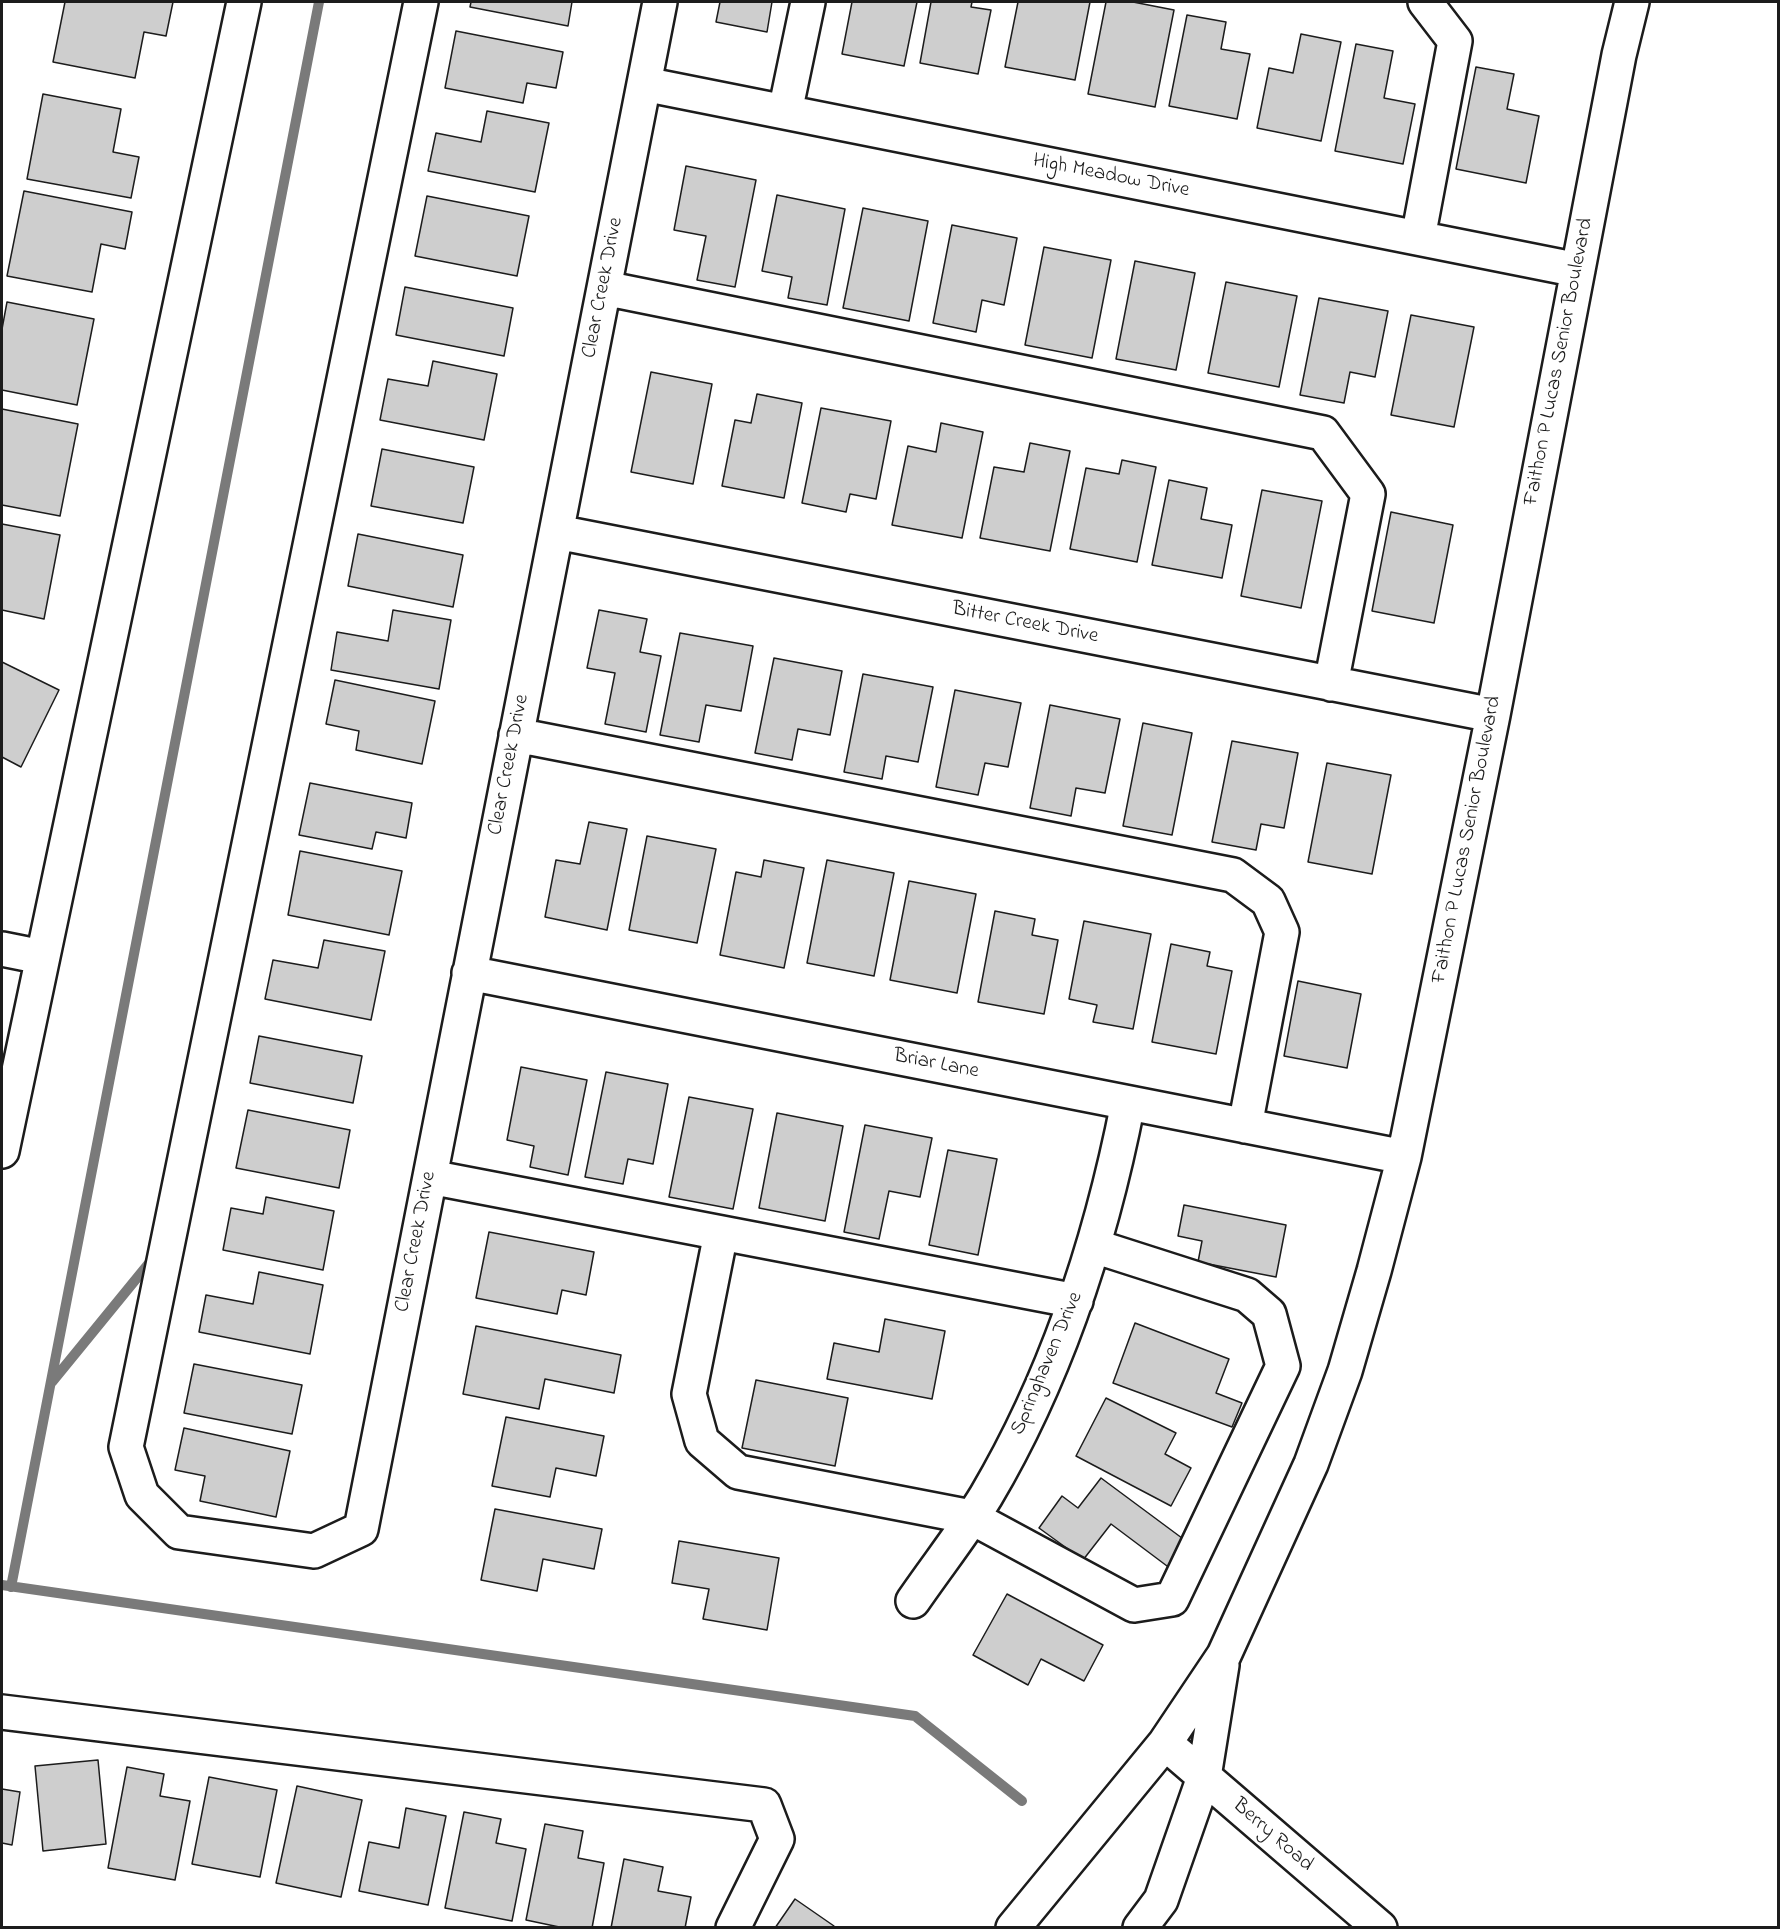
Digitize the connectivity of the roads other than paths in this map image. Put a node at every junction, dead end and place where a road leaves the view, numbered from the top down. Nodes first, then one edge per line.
1 (244, 2) edge
2 (421, 2) edge
3 (660, 2) edge
4 (808, 2) edge
5 (1425, 2) edge
6 (1632, 2) edge
7 (644, 84) junction
8 (785, 112) junction
9 (1418, 238) junction
10 (1578, 270) junction
11 (604, 288) junction
12 (557, 532) junction
13 (1331, 684) junction
14 (1492, 716) junction
15 (516, 735) junction
16 (2, 949) edge
17 (42, 957) junction
18 (469, 973) junction
19 (1128, 1103) junction
20 (1245, 1126) junction
21 (2, 1151) edge
22 (1404, 1157) junction
23 (430, 1177) junction
24 (721, 1233) junction
25 (1094, 1246) junction
26 (1076, 1301) junction
27 (971, 1517) junction
28 (913, 1601) dead end
29 (1224, 1655) junction
30 (2, 1712) edge
31 (1165, 1743) junction
32 (1204, 1777) junction
33 (733, 1928) edge
34 (1013, 1928) edge
35 (1140, 1928) edge
36 (1380, 1928) edge

1 - 17 street
2 - 23 street, Clear Creek Drive
3 - 7 street, Clear Creek Drive
4 - 8 street
5 - 9 street
6 - 10 street, Faithon P Lucas Senior Boulevard
7 - 8 street, High Meadow Drive
7 - 11 street, Clear Creek Drive
8 - 9 street, High Meadow Drive
9 - 10 street, High Meadow Drive
10 - 14 street, Faithon P Lucas Senior Boulevard
11 - 12 street, Clear Creek Drive
11 - 13 street
12 - 13 street, Bitter Creek Drive
12 - 15 street, Clear Creek Drive
13 - 14 street, Bitter Creek Drive
14 - 22 street, Faithon P Lucas Senior Boulevard
15 - 18 street, Clear Creek Drive
15 - 20 street
16 - 17 street
17 - 21 street
18 - 19 street, Briar Lane
18 - 23 street, Clear Creek Drive
19 - 20 street, Briar Lane
19 - 25 street, Springhaven Drive
20 - 22 street, Briar Lane
22 - 29 street, Faithon P Lucas Senior Boulevard
23 - 24 street
24 - 26 street
24 - 27 street
25 - 26 street, Springhaven Drive
25 - 27 street
26 - 27 street, Springhaven Drive
27 - 28 street, Springhaven Drive
29 - 31 street, Faithon P Lucas Senior Boulevard
29 - 32 street, Faithon P Lucas Senior Boulevard
30 - 33 street
31 - 32 street, Berry Road
31 - 34 street, Faithon P Lucas Senior Boulevard
32 - 35 street, Faithon P Lucas Senior Boulevard
32 - 36 street, Berry Road

